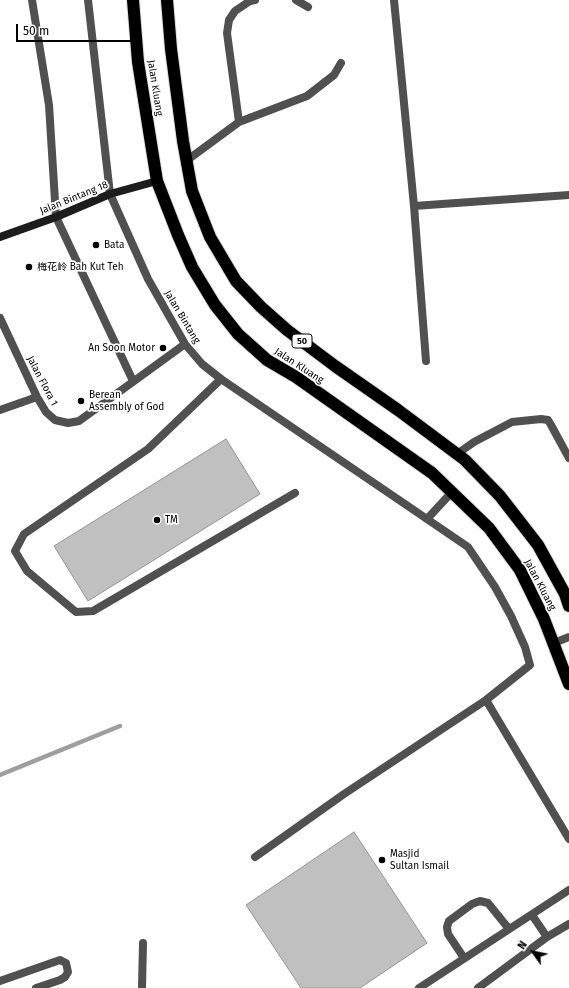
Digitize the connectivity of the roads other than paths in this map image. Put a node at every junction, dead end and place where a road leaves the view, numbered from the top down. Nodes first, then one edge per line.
1 (32, 0) edge
2 (88, 0) edge
3 (133, 0) edge
4 (167, 0) edge
5 (256, 0) edge
6 (296, 0) edge
7 (394, 0) edge
8 (308, 7) dead end
9 (341, 63) dead end
10 (239, 122) junction
11 (186, 161) junction
12 (157, 181) junction
13 (110, 194) junction
14 (569, 196) edge
15 (414, 206) junction
16 (56, 217) junction
17 (0, 237) edge
18 (0, 318) edge
19 (2, 327) edge
20 (185, 344) junction
21 (426, 360) dead end
22 (221, 379) junction
23 (133, 382) junction
24 (37, 397) junction
25 (0, 410) edge
26 (457, 454) junction
27 (569, 458) edge
28 (452, 492) junction
29 (295, 493) dead end
30 (426, 519) junction
31 (569, 606) edge
32 (569, 637) edge
33 (554, 643) junction
34 (569, 684) edge
35 (486, 700) junction
36 (569, 839) edge
37 (255, 857) dead end
38 (569, 890) edge
39 (532, 914) junction
40 (569, 924) edge
41 (509, 929) junction
42 (547, 937) junction
43 (143, 942) dead end
44 (464, 958) junction
45 (0, 981) edge
46 (36, 988) edge
47 (142, 988) edge
48 (420, 988) edge
49 (478, 988) edge

1 - 16 street
2 - 13 street, Jalan Bintang
3 - 12 highway, Jalan Kluang
4 - 11 highway, Jalan Kluang / 50
5 - 10 street
6 - 8 street
7 - 15 street
9 - 10 street
10 - 11 street
11 - 26 highway, Jalan Kluang / 50
12 - 13 street, Jalan Bintang 18
12 - 28 highway, Jalan Kluang
13 - 16 street, Jalan Bintang 18
13 - 20 street, Jalan Bintang
14 - 15 street
15 - 21 street
16 - 17 street, Jalan Bintang 18
16 - 23 street
18 - 19 street, Jalan Flora 1
19 - 24 street, Jalan Flora 1
20 - 22 street, Jalan Bintang
20 - 23 street, Jalan Flora 1
22 - 29 street
22 - 30 street, Jalan Bintang
23 - 24 street, Jalan Flora 1
24 - 25 street
26 - 27 street
26 - 31 highway, Jalan Kluang / 50
28 - 30 street
28 - 33 highway, Jalan Kluang
30 - 35 street, Jalan Bintang
32 - 33 street
33 - 34 highway, Jalan Kluang
35 - 36 street
35 - 37 street
38 - 39 street
39 - 41 street
39 - 42 street
40 - 42 street
41 - 44 street
41 - 44 street
42 - 49 street
43 - 47 street
44 - 48 street
45 - 46 street

